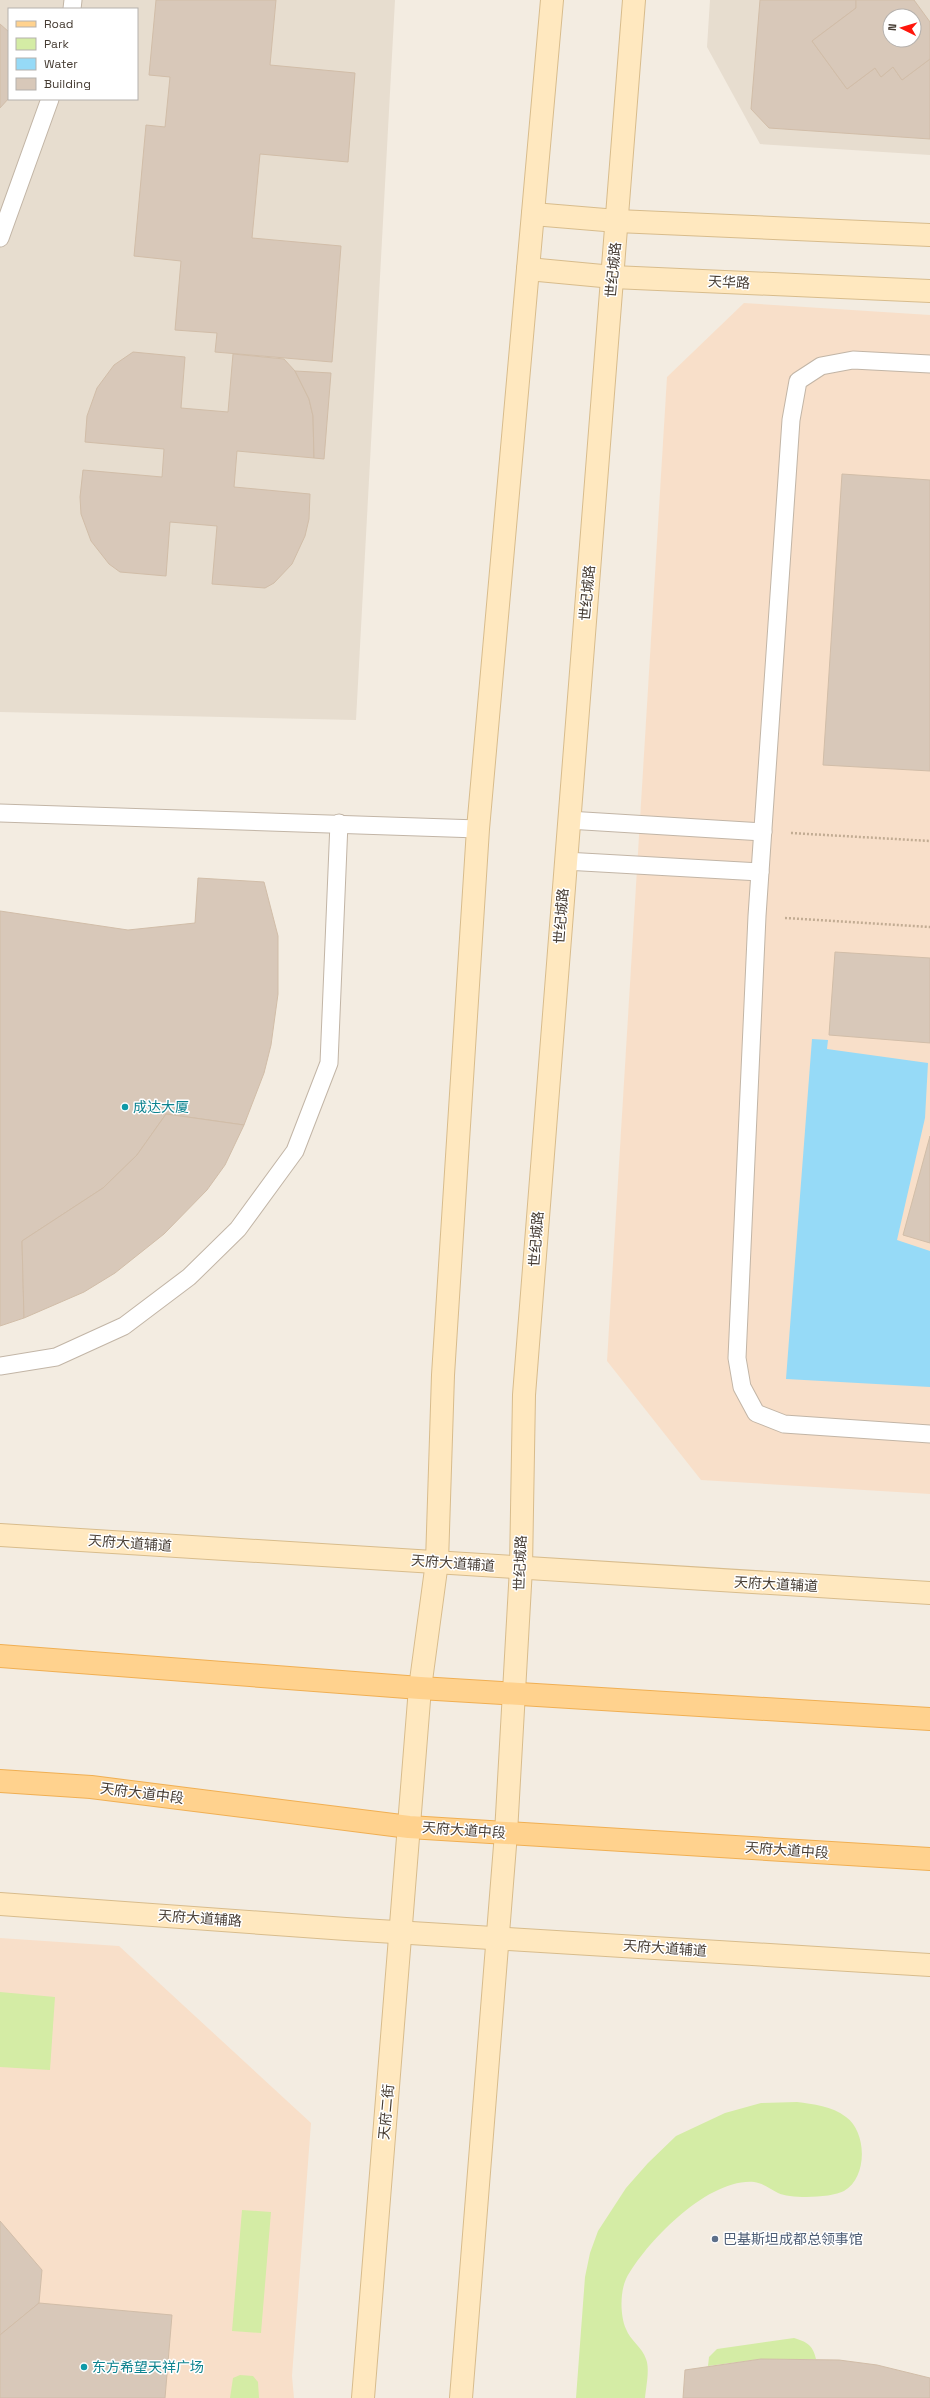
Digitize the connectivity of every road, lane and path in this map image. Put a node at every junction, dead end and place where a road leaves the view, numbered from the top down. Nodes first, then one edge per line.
1 (552, 0) edge
2 (634, 0) edge
3 (50, 100) edge
4 (533, 214) junction
5 (617, 221) junction
6 (930, 235) edge
7 (0, 238) edge
8 (528, 269) junction
9 (613, 277) junction
10 (930, 291) edge
11 (930, 364) edge
12 (0, 813) edge
13 (568, 820) junction
14 (339, 823) junction
15 (478, 830) junction
16 (763, 832) junction
17 (930, 841) edge
18 (565, 861) junction
19 (760, 872) junction
20 (757, 916) junction
21 (930, 927) edge
22 (0, 1366) edge
23 (930, 1434) edge
24 (0, 1535) edge
25 (437, 1562) junction
26 (521, 1568) junction
27 (930, 1593) edge
28 (0, 1656) edge
29 (420, 1688) junction
30 (514, 1693) junction
31 (930, 1719) edge
32 (0, 1781) edge
33 (409, 1827) junction
34 (506, 1833) junction
35 (930, 1859) edge
36 (0, 1904) edge
37 (400, 1932) junction
38 (498, 1938) junction
39 (930, 1965) edge
40 (363, 2398) edge
41 (461, 2398) edge

1 - 4 main road
2 - 5 main road, 世纪城路
3 - 7 lane
4 - 5 main road
4 - 8 main road
5 - 6 main road
5 - 9 main road, 世纪城路
8 - 9 main road, 天华路
8 - 15 main road
9 - 10 main road, 天华路
9 - 13 main road, 世纪城路
11 - 16 lane
12 - 14 lane
13 - 16 lane
13 - 18 main road, 世纪城路
14 - 15 lane
14 - 22 lane
15 - 25 main road
16 - 17 path
16 - 19 lane
18 - 19 lane
18 - 26 main road, 世纪城路
19 - 20 lane
20 - 21 path
20 - 23 lane
24 - 25 main road, 天府大道辅道
25 - 26 main road, 天府大道辅道
25 - 29 main road
26 - 27 main road, 天府大道辅道
26 - 30 main road, 世纪城路
28 - 29 main road
29 - 30 main road
29 - 33 main road
30 - 31 main road
30 - 34 main road, 世纪城路
32 - 33 main road, 天府大道中段
33 - 34 main road, 天府大道中段
33 - 37 main road, 天府二街
34 - 35 main road, 天府大道中段
34 - 38 main road
36 - 37 main road, 天府大道辅路
37 - 38 main road, 天府大道辅道
37 - 40 main road, 天府二街
38 - 39 main road, 天府大道辅道
38 - 41 main road

